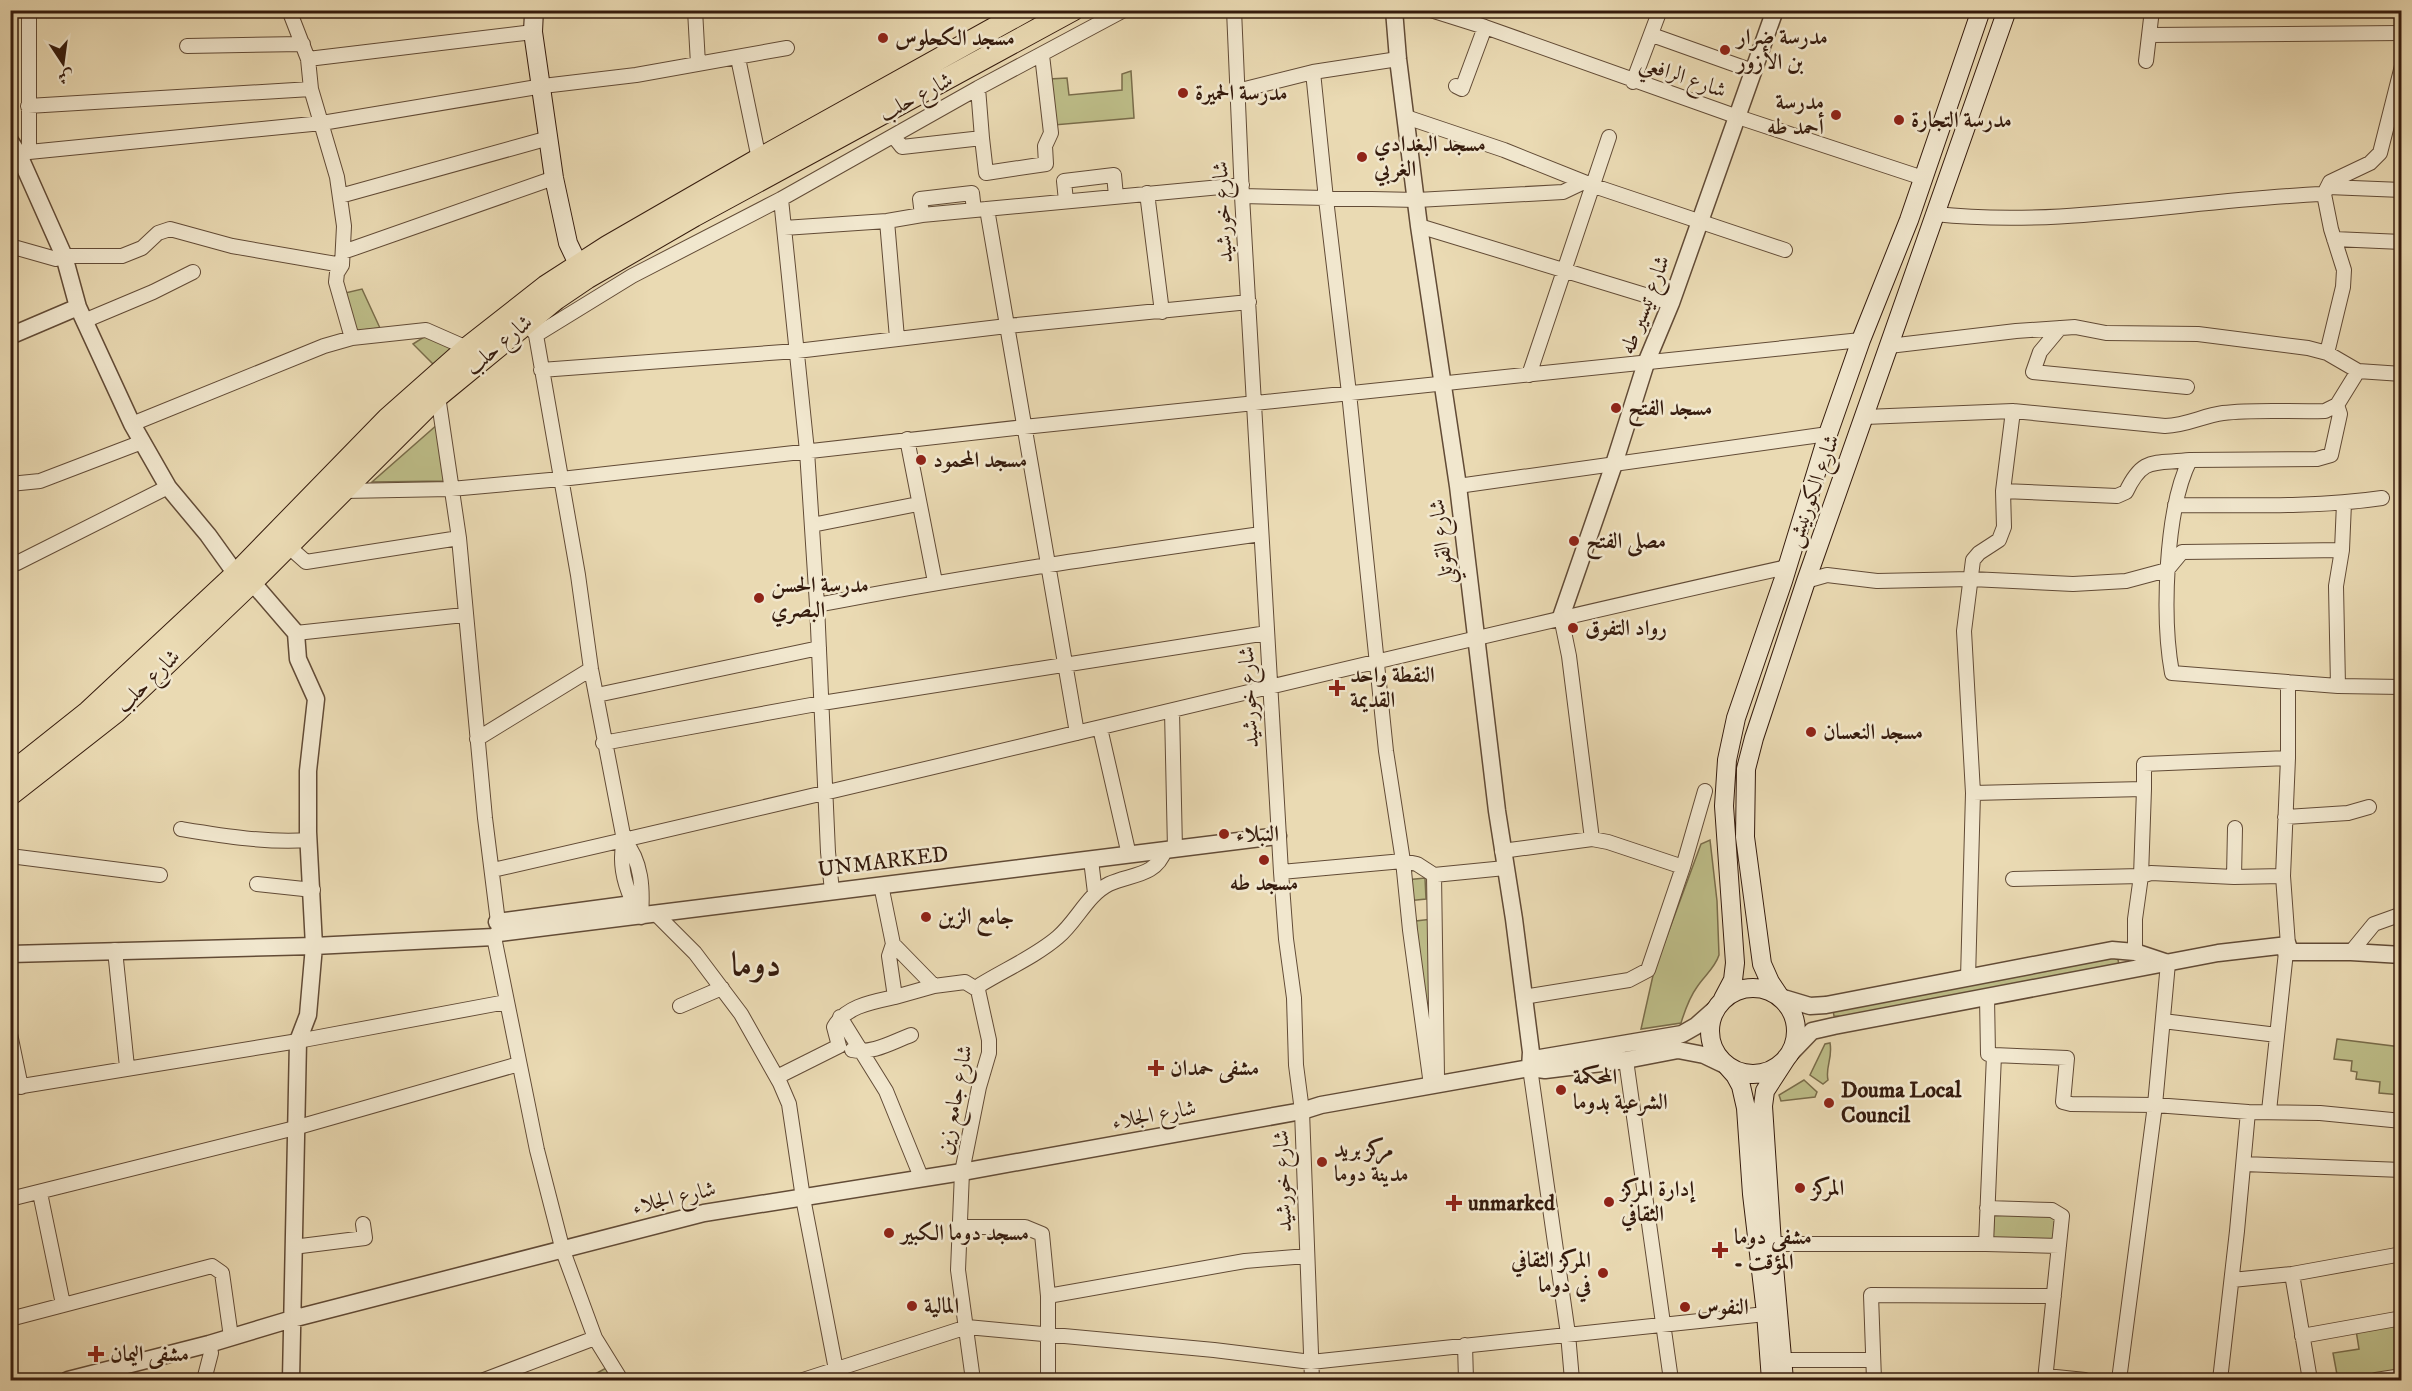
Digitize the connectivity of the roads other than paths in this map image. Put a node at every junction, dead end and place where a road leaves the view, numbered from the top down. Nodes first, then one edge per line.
1 (289, 10) edge
2 (534, 10) edge
3 (694, 10) edge
4 (1027, 10) edge
5 (1073, 10) edge
6 (1124, 10) edge
7 (1234, 10) edge
8 (1394, 10) edge
9 (1431, 10) edge
10 (1660, 10) edge
11 (1775, 10) edge
12 (1982, 10) edge
13 (2007, 10) edge
14 (2152, 10) edge
15 (29, 17) dead end
16 (1485, 27) junction
17 (533, 32) junction
18 (2402, 33) edge
19 (1652, 35) junction
20 (2149, 35) junction
21 (303, 44) junction
22 (187, 46) dead end
23 (787, 48) dead end
24 (1042, 55) junction
25 (738, 57) junction
26 (308, 59) junction
27 (1398, 59) junction
28 (2146, 61) dead end
29 (698, 64) junction
30 (2402, 66) edge
31 (1753, 71) junction
32 (1313, 72) junction
33 (1633, 82) junction
34 (543, 86) junction
35 (1456, 86) dead end
36 (978, 88) junction
37 (311, 89) junction
38 (1237, 91) junction
39 (28, 106) junction
40 (1406, 117) junction
41 (1738, 117) junction
42 (322, 123) junction
43 (894, 137) junction
44 (1609, 137) dead end
45 (549, 138) junction
46 (982, 138) junction
47 (20, 149) edge
48 (759, 159) junction
49 (554, 178) junction
50 (1923, 178) junction
51 (1589, 184) junction
52 (1242, 190) junction
53 (2326, 190) junction
54 (2402, 190) edge
55 (1148, 192) junction
56 (340, 196) junction
57 (1116, 196) junction
58 (781, 199) junction
59 (1326, 199) junction
60 (1417, 200) junction
61 (1066, 201) junction
62 (981, 210) junction
63 (1935, 214) junction
64 (887, 221) junction
65 (1700, 222) junction
66 (1419, 226) junction
67 (784, 228) junction
68 (2334, 238) junction
69 (2402, 242) edge
70 (10, 246) edge
71 (1785, 250) dead end
72 (64, 256) junction
73 (342, 259) junction
74 (582, 271) junction
75 (1564, 272) junction
76 (193, 273) dead end
77 (1249, 302) junction
78 (1671, 303) junction
79 (1162, 312) junction
80 (81, 314) junction
81 (526, 322) junction
82 (1007, 326) junction
83 (2060, 328) junction
84 (10, 336) edge
85 (352, 338) junction
86 (897, 338) junction
87 (1861, 340) junction
88 (1889, 346) junction
89 (467, 348) junction
90 (797, 351) junction
91 (2327, 352) junction
92 (1646, 363) junction
93 (542, 370) junction
94 (2358, 371) junction
95 (2402, 374) edge
96 (1528, 375) junction
97 (1442, 384) junction
98 (2187, 387) dead end
99 (1349, 393) junction
100 (438, 396) junction
101 (1255, 402) junction
102 (2337, 405) junction
103 (2013, 411) junction
104 (1865, 417) junction
105 (132, 424) junction
106 (1024, 427) junction
107 (1828, 434) junction
108 (907, 439) junction
109 (142, 442) junction
110 (807, 451) junction
111 (2190, 460) junction
112 (1614, 464) junction
113 (1817, 466) junction
114 (1844, 475) junction
115 (561, 479) junction
116 (10, 484) edge
117 (1458, 486) junction
118 (168, 488) junction
119 (451, 489) junction
120 (344, 491) junction
121 (2003, 491) junction
122 (2382, 498) dead end
123 (2344, 503) junction
124 (918, 504) junction
125 (2175, 505) junction
126 (812, 525) junction
127 (1261, 534) junction
128 (459, 538) junction
129 (288, 546) junction
130 (2342, 550) junction
131 (17, 563) dead end
132 (1049, 564) junction
133 (1787, 567) junction
134 (2168, 570) junction
135 (244, 578) junction
136 (1971, 579) junction
137 (935, 582) junction
138 (1806, 582) junction
139 (817, 605) junction
140 (464, 615) junction
141 (1561, 617) junction
142 (296, 633) junction
143 (1267, 633) junction
144 (1476, 639) junction
145 (819, 648) junction
146 (1377, 661) junction
147 (1065, 664) junction
148 (591, 669) junction
149 (2288, 682) junction
150 (2338, 686) junction
151 (2402, 687) edge
152 (1270, 688) junction
153 (597, 695) junction
154 (822, 703) junction
155 (1172, 711) junction
156 (1100, 728) junction
157 (1077, 734) junction
158 (477, 739) junction
159 (603, 743) junction
160 (2288, 758) junction
161 (10, 774) edge
162 (2144, 789) junction
163 (1705, 791) dead end
164 (825, 792) junction
165 (1973, 793) junction
166 (10, 795) edge
167 (2369, 807) dead end
168 (2285, 817) junction
169 (2235, 828) dead end
170 (181, 829) dead end
171 (1278, 836) junction
172 (1592, 839) junction
173 (309, 840) junction
174 (624, 840) junction
175 (1170, 850) junction
176 (1502, 851) junction
177 (1129, 855) junction
178 (10, 856) edge
179 (1091, 860) junction
180 (1403, 861) junction
181 (1683, 867) junction
182 (1506, 868) junction
183 (493, 870) junction
184 (1281, 872) junction
185 (160, 875) dead end
186 (1434, 875) junction
187 (2141, 876) junction
188 (2283, 876) junction
189 (2234, 877) junction
190 (2013, 879) dead end
191 (257, 884) dead end
192 (881, 885) junction
193 (313, 890) junction
194 (832, 891) junction
195 (1095, 893) junction
196 (2402, 914) edge
197 (648, 915) junction
198 (497, 931) junction
199 (893, 944) junction
200 (314, 946) junction
201 (2287, 949) junction
202 (115, 950) junction
203 (2135, 952) junction
204 (2351, 952) junction
205 (10, 954) edge
206 (2402, 955) edge
207 (2168, 963) junction
208 (1968, 978) junction
209 (934, 986) junction
210 (722, 988) junction
211 (978, 990) junction
212 (895, 997) junction
213 (1524, 997) junction
214 (1780, 997) junction
215 (1987, 997) junction
216 (506, 1002) junction
217 (1719, 1005) junction
218 (680, 1006) dead end
219 (840, 1017) junction
220 (2163, 1021) junction
221 (10, 1034) edge
222 (911, 1035) dead end
223 (2277, 1035) junction
224 (298, 1041) junction
225 (839, 1046) junction
226 (860, 1051) junction
227 (1994, 1055) junction
228 (1787, 1057) junction
229 (1626, 1060) junction
230 (519, 1064) junction
231 (1727, 1066) junction
232 (127, 1067) junction
233 (1530, 1068) junction
234 (777, 1077) junction
235 (1434, 1084) junction
236 (16, 1087) edge
237 (2155, 1105) junction
238 (1302, 1111) junction
239 (2269, 1111) junction
240 (2248, 1112) junction
241 (2402, 1121) edge
242 (295, 1128) junction
243 (2244, 1164) junction
244 (2402, 1170) edge
245 (962, 1172) junction
246 (921, 1177) junction
247 (1760, 1192) junction
248 (40, 1193) junction
249 (803, 1198) junction
250 (10, 1199) edge
251 (1987, 1208) junction
252 (363, 1224) dead end
253 (959, 1227) junction
254 (1772, 1244) junction
255 (1986, 1244) junction
256 (2059, 1246) junction
257 (293, 1247) junction
258 (563, 1251) junction
259 (2402, 1254) edge
260 (1307, 1256) junction
261 (2292, 1274) junction
262 (2232, 1280) junction
263 (1048, 1296) junction
264 (2054, 1296) junction
265 (63, 1304) junction
266 (1772, 1313) junction
267 (2402, 1318) edge
268 (10, 1319) edge
269 (292, 1319) junction
270 (1663, 1324) junction
271 (967, 1327) junction
272 (1046, 1333) junction
273 (1568, 1334) junction
274 (2302, 1335) junction
275 (231, 1337) junction
276 (595, 1338) junction
277 (209, 1344) junction
278 (1465, 1345) junction
279 (1783, 1360) junction
280 (1873, 1360) junction
281 (1311, 1362) junction
282 (836, 1375) edge
283 (2402, 1376) edge
284 (2045, 1378) edge
285 (68, 1380) edge
286 (204, 1380) edge
287 (291, 1380) edge
288 (299, 1380) edge
289 (484, 1380) edge
290 (621, 1380) edge
291 (803, 1380) edge
292 (973, 1380) edge
293 (1048, 1380) edge
294 (1312, 1380) edge
295 (1467, 1380) edge
296 (1572, 1380) edge
297 (1671, 1380) edge
298 (1771, 1380) edge
299 (1784, 1380) edge
300 (1874, 1380) edge
301 (2085, 1380) edge
302 (2119, 1380) edge
303 (2220, 1380) edge
304 (2310, 1380) edge
305 (2376, 1380) edge

1 - 21 street
2 - 17 main road
3 - 29 street
4 - 48 main road, شارع حلب
5 - 74 main road, شارع حلب
6 - 24 street
7 - 38 street, شارع خورشيد
8 - 27 street, شارع القوتلي
9 - 16 street, شارع الرافعي
10 - 19 street
11 - 31 street, شارع تيسير طه
12 - 50 main road, شارع الكورنيش
13 - 63 main road, شارع الكورنيش
14 - 20 street
15 - 39 street
16 - 33 street, شارع الرافعي
16 - 35 street
17 - 26 street
17 - 34 main road
18 - 20 street
19 - 31 street
19 - 33 street
20 - 28 street
21 - 22 street
21 - 26 street
23 - 25 street
24 - 36 street
24 - 46 street
25 - 29 street
25 - 48 street
26 - 37 street
27 - 32 street
27 - 40 street, شارع القوتلي
29 - 34 street
30 - 53 street
31 - 41 street, شارع تيسير طه
32 - 38 street
32 - 59 street
33 - 41 street, شارع الرافعي
34 - 42 street
34 - 45 main road
36 - 43 street
36 - 46 street
37 - 39 street
37 - 42 street
38 - 52 street, شارع خورشيد
39 - 47 street
40 - 51 street
40 - 60 street, شارع القوتلي
41 - 50 street, شارع الرافعي
41 - 65 street, شارع تيسير طه
42 - 47 street
42 - 56 street
43 - 46 street
43 - 58 street
44 - 51 street
45 - 49 main road
45 - 56 street
47 - 72 street
48 - 74 main road, شارع حلب
49 - 73 street
49 - 74 main road
50 - 87 main road, شارع الكورنيش
51 - 60 street
51 - 65 street
51 - 75 street
52 - 55 street
52 - 59 street
52 - 77 street, شارع خورشيد
53 - 54 street
53 - 63 street
53 - 68 street
55 - 57 street
55 - 79 street
56 - 73 street
57 - 61 street
57 - 61 street
58 - 67 street
58 - 81 street
59 - 60 street
59 - 99 street
60 - 66 street, شارع القوتلي
61 - 62 street
62 - 64 street
62 - 82 street
63 - 88 main road, شارع الكورنيش
64 - 67 street
64 - 86 street
65 - 71 street
65 - 78 street, شارع تيسير طه
66 - 75 street
66 - 97 street, شارع القوتلي
67 - 90 street
68 - 69 street
68 - 91 street
70 - 72 street
72 - 73 street
72 - 80 street
73 - 85 street
74 - 81 main road, شارع حلب
75 - 78 street
75 - 96 street
76 - 80 street
77 - 79 street
77 - 101 street, شارع خورشيد
78 - 92 street, شارع تيسير طه
79 - 82 street
80 - 84 street
80 - 105 street
81 - 89 main road, شارع حلب
81 - 93 street
81 - 100 main road, شارع حلب
82 - 86 street
82 - 106 street
83 - 88 street
83 - 91 street
83 - 98 street
85 - 89 street
85 - 105 street
86 - 90 street
87 - 92 street
87 - 107 main road, شارع الكورنيش
88 - 104 main road, شارع الكورنيش
89 - 135 main road, شارع حلب
90 - 93 street
90 - 110 street
91 - 94 street
92 - 96 street
92 - 112 street, شارع تيسير طه
93 - 115 street
94 - 95 street
94 - 102 street
96 - 97 street
97 - 99 street
97 - 117 street, شارع القوتلي
99 - 101 street
99 - 146 street
100 - 119 street
100 - 120 main road, شارع حلب
101 - 106 street
101 - 127 street, شارع خورشيد
102 - 103 street
102 - 111 street
103 - 104 street
103 - 121 street
104 - 114 main road, شارع الكورنيش
105 - 109 street
106 - 108 street
106 - 132 street
107 - 112 street
107 - 113 main road, شارع الكورنيش
108 - 110 street
108 - 124 street
109 - 116 street
109 - 118 street
110 - 115 street
110 - 126 street
111 - 121 street
111 - 125 street
112 - 117 street
112 - 141 street, شارع تيسير طه
113 - 114 main road
113 - 133 main road, شارع الكورنيش
114 - 138 main road, شارع الكورنيش
115 - 119 street
115 - 148 street
117 - 144 street, شارع القوتلي
118 - 131 street
118 - 135 street
119 - 120 street
119 - 128 street
120 - 129 main road, شارع حلب
121 - 136 street
122 - 123 street
123 - 125 street
123 - 130 street
124 - 126 street
124 - 137 street
125 - 134 street
126 - 139 street
127 - 132 street
127 - 143 street, شارع خورشيد
128 - 129 street
128 - 140 street
129 - 135 main road, شارع حلب
130 - 134 street
130 - 150 street
132 - 137 street
132 - 147 street
133 - 141 street
133 - 217 main road, شارع الكورنيش
134 - 136 street
134 - 149 street
135 - 142 street
135 - 161 main road, شارع حلب
135 - 166 main road, شارع حلب
136 - 138 street
136 - 165 street
137 - 139 street
138 - 214 main road, شارع الكورنيش
139 - 145 street
140 - 142 street
140 - 158 street
141 - 144 street
141 - 172 street
142 - 173 street
143 - 147 street
143 - 152 street, شارع خورشيد
144 - 146 street
144 - 176 street, شارع القوتلي
145 - 153 street
145 - 154 street
146 - 152 street
146 - 180 street
147 - 154 street
147 - 157 street
148 - 153 street
148 - 158 street
149 - 150 street
149 - 160 street
150 - 151 street
152 - 155 street
152 - 171 street, شارع خورشيد
153 - 159 street
154 - 159 street
154 - 164 street
155 - 156 street
155 - 175 street
156 - 157 street
156 - 177 street
157 - 164 street
158 - 183 street
159 - 174 street
160 - 162 street
160 - 168 street
162 - 165 street
162 - 187 street
163 - 181 street
164 - 174 street
164 - 194 street
165 - 208 street
167 - 168 street
168 - 188 street
169 - 189 street
170 - 173 street
171 - 175 street, UNMARKED
171 - 184 street, شارع خورشيد
172 - 176 street
172 - 181 street
173 - 193 street
174 - 183 street
174 - 197 street
175 - 177 street, UNMARKED
175 - 195 street
176 - 182 street, شارع القوتلي
177 - 179 street, UNMARKED
178 - 185 street
179 - 192 street, UNMARKED
179 - 195 street
180 - 184 street
180 - 186 street
180 - 235 street
181 - 213 street
182 - 186 street
182 - 213 street, شارع القوتلي
183 - 198 street
184 - 238 street, شارع خورشيد
186 - 235 street
187 - 189 street
187 - 190 street
187 - 203 street
188 - 189 street
188 - 201 street
191 - 193 street
192 - 194 street, UNMARKED
192 - 199 street
193 - 200 street
194 - 197 street, UNMARKED
195 - 211 street
196 - 204 street
197 - 198 street, UNMARKED
197 - 210 street
198 - 200 street, UNMARKED
198 - 216 street
199 - 209 street
199 - 212 street
200 - 202 street, UNMARKED
200 - 224 street
201 - 204 street
201 - 207 street
201 - 223 street
202 - 205 street, UNMARKED
202 - 232 street
203 - 207 street
203 - 208 street
204 - 206 street
207 - 215 street
207 - 220 street
208 - 214 street
209 - 211 street
209 - 212 street
210 - 218 street
210 - 234 street
211 - 245 street, شارع جامع زين
212 - 219 street
213 - 233 street, شارع القوتلي
214 - 217 main road
214 - 228 main road
215 - 227 street
215 - 228 street
216 - 224 street
216 - 230 street
217 - 231 main road
217 - 233 street
219 - 225 street
219 - 226 street
220 - 223 street
220 - 237 street
221 - 236 street
222 - 226 street
223 - 239 street
224 - 232 street
224 - 242 street
225 - 226 street
225 - 234 street
226 - 246 street
227 - 237 street
227 - 251 street
228 - 231 main road
228 - 247 main road
229 - 231 street
229 - 233 street
229 - 270 street
230 - 242 street
230 - 258 street
231 - 247 main road
232 - 236 street
233 - 235 street, شارع الجلاء
233 - 273 street
234 - 249 street
235 - 238 street, شارع الجلاء
237 - 240 street
237 - 302 street
238 - 245 street, شارع الجلاء
238 - 260 street, شارع خورشيد
239 - 240 street
239 - 241 street
240 - 243 street
242 - 248 street
242 - 257 street
243 - 244 street
243 - 262 street
245 - 246 street, شارع الجلاء
245 - 253 street, شارع جامع زين
246 - 249 street, شارع الجلاء
247 - 254 main road
247 - 266 main road
248 - 250 street
248 - 265 street
249 - 258 street, شارع الجلاء
249 - 282 street
251 - 255 street
251 - 256 street
252 - 257 street
253 - 263 street
253 - 271 street, شارع جامع زين
254 - 255 street
254 - 266 main road
255 - 256 street
256 - 264 street
257 - 269 street
258 - 269 street, شارع الجلاء
258 - 276 street
259 - 261 street
260 - 263 street
260 - 281 street, شارع خورشيد
261 - 262 street
261 - 274 street
262 - 303 street
263 - 272 street
264 - 280 street
264 - 284 street
265 - 268 street
265 - 275 street
266 - 270 street
266 - 279 main road
266 - 298 main road
267 - 274 street
269 - 275 street, شارع الجلاء
269 - 287 street
269 - 288 street
270 - 273 street
270 - 297 street
271 - 272 street
271 - 282 street
271 - 292 street, شارع جامع زين
272 - 281 street
272 - 293 street
273 - 278 street
273 - 296 street
274 - 304 street
275 - 277 street, شارع الجلاء
276 - 289 street
276 - 290 street
277 - 285 street, شارع الجلاء
277 - 286 street
278 - 281 street
278 - 295 street
279 - 280 street
279 - 299 main road
280 - 300 street
281 - 294 street, شارع خورشيد
282 - 291 street
283 - 305 street
284 - 301 street

